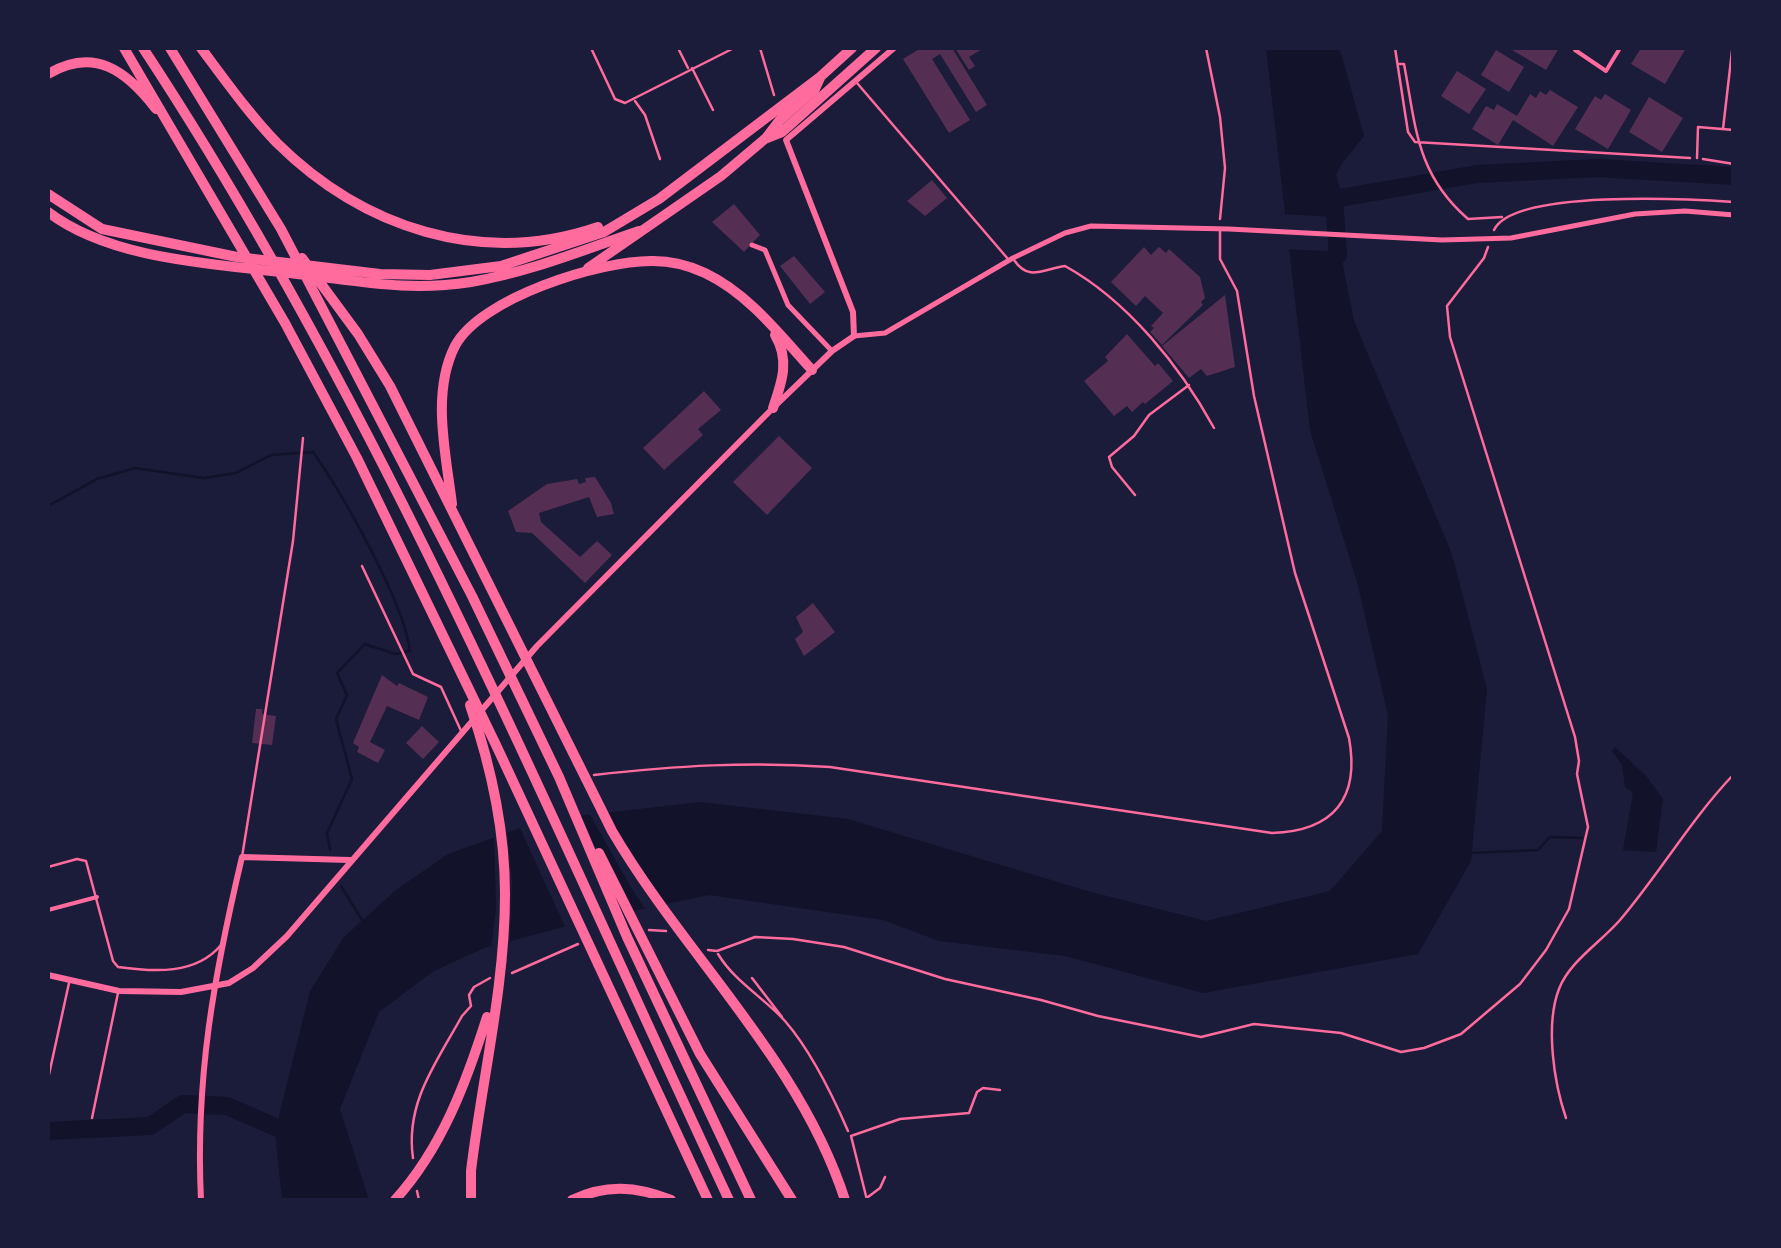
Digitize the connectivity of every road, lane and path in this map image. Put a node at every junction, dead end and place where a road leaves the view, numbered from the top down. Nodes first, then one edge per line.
1 (124, 48) edge
2 (143, 48) edge
3 (170, 48) edge
4 (201, 48) edge
5 (591, 48) edge
6 (678, 48) edge
7 (734, 48) edge
8 (760, 48) edge
9 (852, 48) edge
10 (876, 48) edge
11 (894, 48) edge
12 (1206, 48) edge
13 (1396, 48) edge
14 (1620, 48) edge
15 (1575, 50) dead end
16 (1732, 50) edge
17 (1398, 64) junction
18 (690, 68) junction
19 (48, 74) edge
20 (820, 77) junction
21 (854, 80) junction
22 (774, 94) dead end
23 (633, 99) junction
24 (713, 110) dead end
25 (1723, 129) junction
26 (1734, 130) edge
27 (178, 137) junction
28 (766, 138) junction
29 (1697, 158) junction
30 (660, 159) dead end
31 (1734, 164) edge
32 (48, 194) edge
33 (1734, 202) edge
34 (48, 212) edge
35 (1734, 216) edge
36 (627, 217) junction
37 (1504, 217) junction
38 (281, 229) junction
39 (1220, 229) junction
40 (640, 231) junction
41 (135, 243) junction
42 (752, 246) dead end
43 (1011, 260) junction
44 (579, 274) junction
45 (767, 321) junction
46 (854, 336) junction
47 (832, 351) junction
48 (812, 370) junction
49 (1190, 384) junction
50 (773, 408) junction
51 (1214, 428) dead end
52 (303, 438) dead end
53 (1135, 495) dead end
54 (454, 515) junction
55 (362, 566) dead end
56 (481, 725) junction
57 (462, 734) junction
58 (1734, 774) edge
59 (594, 775) dead end
60 (559, 777) junction
61 (242, 858) junction
62 (351, 860) junction
63 (48, 867) edge
64 (98, 896) junction
65 (48, 910) edge
66 (222, 944) junction
67 (583, 945) junction
68 (704, 949) dead end
69 (717, 951) junction
70 (509, 974) dead end
71 (48, 975) edge
72 (70, 978) junction
73 (752, 978) dead end
74 (495, 980) junction
75 (119, 992) junction
76 (786, 1022) junction
77 (48, 1079) edge
78 (1000, 1090) dead end
79 (92, 1118) dead end
80 (1566, 1118) dead end
81 (851, 1136) junction
82 (414, 1165) dead end
83 (885, 1176) dead end
84 (416, 1182) dead end
85 (867, 1199) edge
86 (201, 1200) edge
87 (395, 1200) edge
88 (419, 1200) edge
89 (471, 1200) edge
90 (572, 1200) edge
91 (671, 1200) edge
92 (708, 1200) edge
93 (729, 1200) edge
94 (751, 1200) edge
95 (792, 1200) edge
96 (845, 1200) edge

1 - 27 highway
2 - 93 highway
3 - 38 highway
4 - 36 highway
5 - 23 lane
6 - 18 lane
7 - 18 lane
8 - 22 lane
9 - 20 highway
10 - 28 highway
11 - 21 street
12 - 39 path
13 - 17 path
14 - 15 street
16 - 25 lane
17 - 29 path
17 - 37 path
18 - 23 lane
18 - 24 lane
19 - 27 highway
20 - 28 highway
20 - 36 highway
21 - 43 lane
21 - 46 street
23 - 30 lane
25 - 26 lane
25 - 29 lane
27 - 56 highway
28 - 40 highway
29 - 31 path
32 - 41 highway
33 - 37 path
34 - 41 highway
35 - 39 street
36 - 41 highway
37 - 69 path
38 - 54 highway
38 - 60 highway
39 - 43 street
39 - 59 lane
40 - 41 highway
40 - 44 highway
42 - 47 street
43 - 46 street
43 - 49 lane
44 - 45 highway
44 - 54 highway
45 - 48 highway
45 - 50 highway
46 - 47 street
47 - 48 street
48 - 50 street
49 - 51 lane
49 - 53 lane
50 - 57 street
52 - 61 lane
54 - 96 highway
55 - 57 lane
56 - 67 highway
56 - 74 highway
57 - 62 street
58 - 80 lane
60 - 94 highway
60 - 95 highway
61 - 62 street
61 - 66 street
62 - 75 street
63 - 64 lane
64 - 65 street
64 - 66 lane
66 - 86 street
67 - 70 path
67 - 92 highway
68 - 69 path
69 - 76 path
71 - 72 street
72 - 75 street
72 - 77 lane
73 - 76 path
74 - 82 path
74 - 87 highway
74 - 89 highway
75 - 79 lane
76 - 81 path
78 - 81 lane
81 - 85 lane
83 - 85 lane
84 - 88 path
90 - 91 highway

